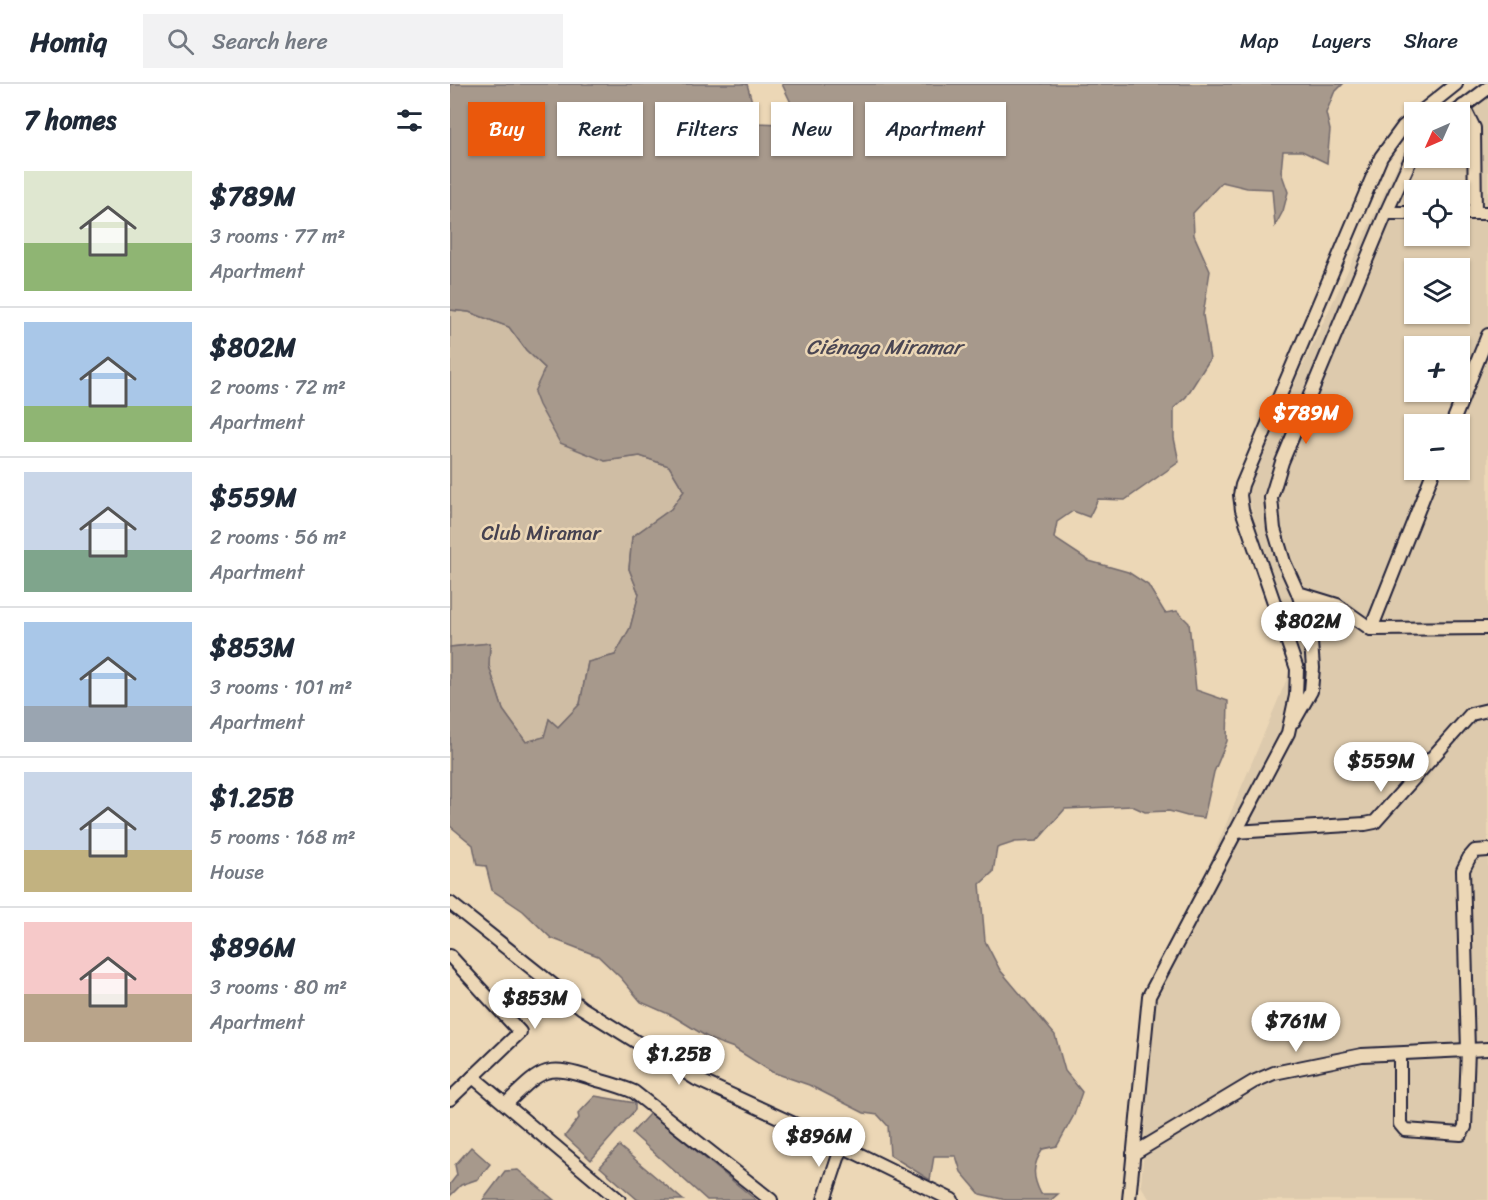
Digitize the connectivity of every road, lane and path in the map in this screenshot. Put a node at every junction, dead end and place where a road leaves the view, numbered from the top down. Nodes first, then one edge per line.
1 (1456, 84) edge
2 (1488, 88) edge
3 (1434, 102) edge
4 (1470, 102) edge
5 (1470, 123) edge
6 (1404, 126) edge
7 (1407, 168) edge
8 (1386, 213) junction
9 (1404, 213) edge
10 (1482, 213) edge
11 (1488, 335) edge
12 (1456, 414) edge
13 (1430, 480) edge
14 (1298, 593) junction
15 (1371, 628) junction
16 (1488, 628) edge
17 (1488, 710) edge
18 (1288, 733) junction
19 (1235, 832) junction
20 (1488, 850) edge
21 (450, 903) edge
22 (450, 956) edge
23 (1488, 1049) edge
24 (1468, 1050) junction
25 (1400, 1054) junction
26 (473, 1077) junction
27 (450, 1099) edge
28 (506, 1104) junction
29 (842, 1146) junction
30 (1133, 1154) junction
31 (1130, 1194) edge
32 (619, 1200) edge
33 (771, 1200) edge
34 (824, 1200) edge
35 (952, 1200) edge
36 (1121, 1200) edge

1 - 3 street
2 - 4 street
5 - 10 street
6 - 18 street
7 - 8 street
8 - 9 street
8 - 14 street
11 - 12 street
13 - 15 street
14 - 15 street
14 - 18 street
15 - 16 street
17 - 19 street
18 - 19 street
19 - 30 street
20 - 24 street
21 - 29 street
22 - 26 street
23 - 24 street
24 - 25 street
24 - 25 street
25 - 30 street
26 - 27 street
26 - 28 street
28 - 32 street
28 - 33 street
29 - 34 street
29 - 35 street
30 - 31 street
31 - 36 street

